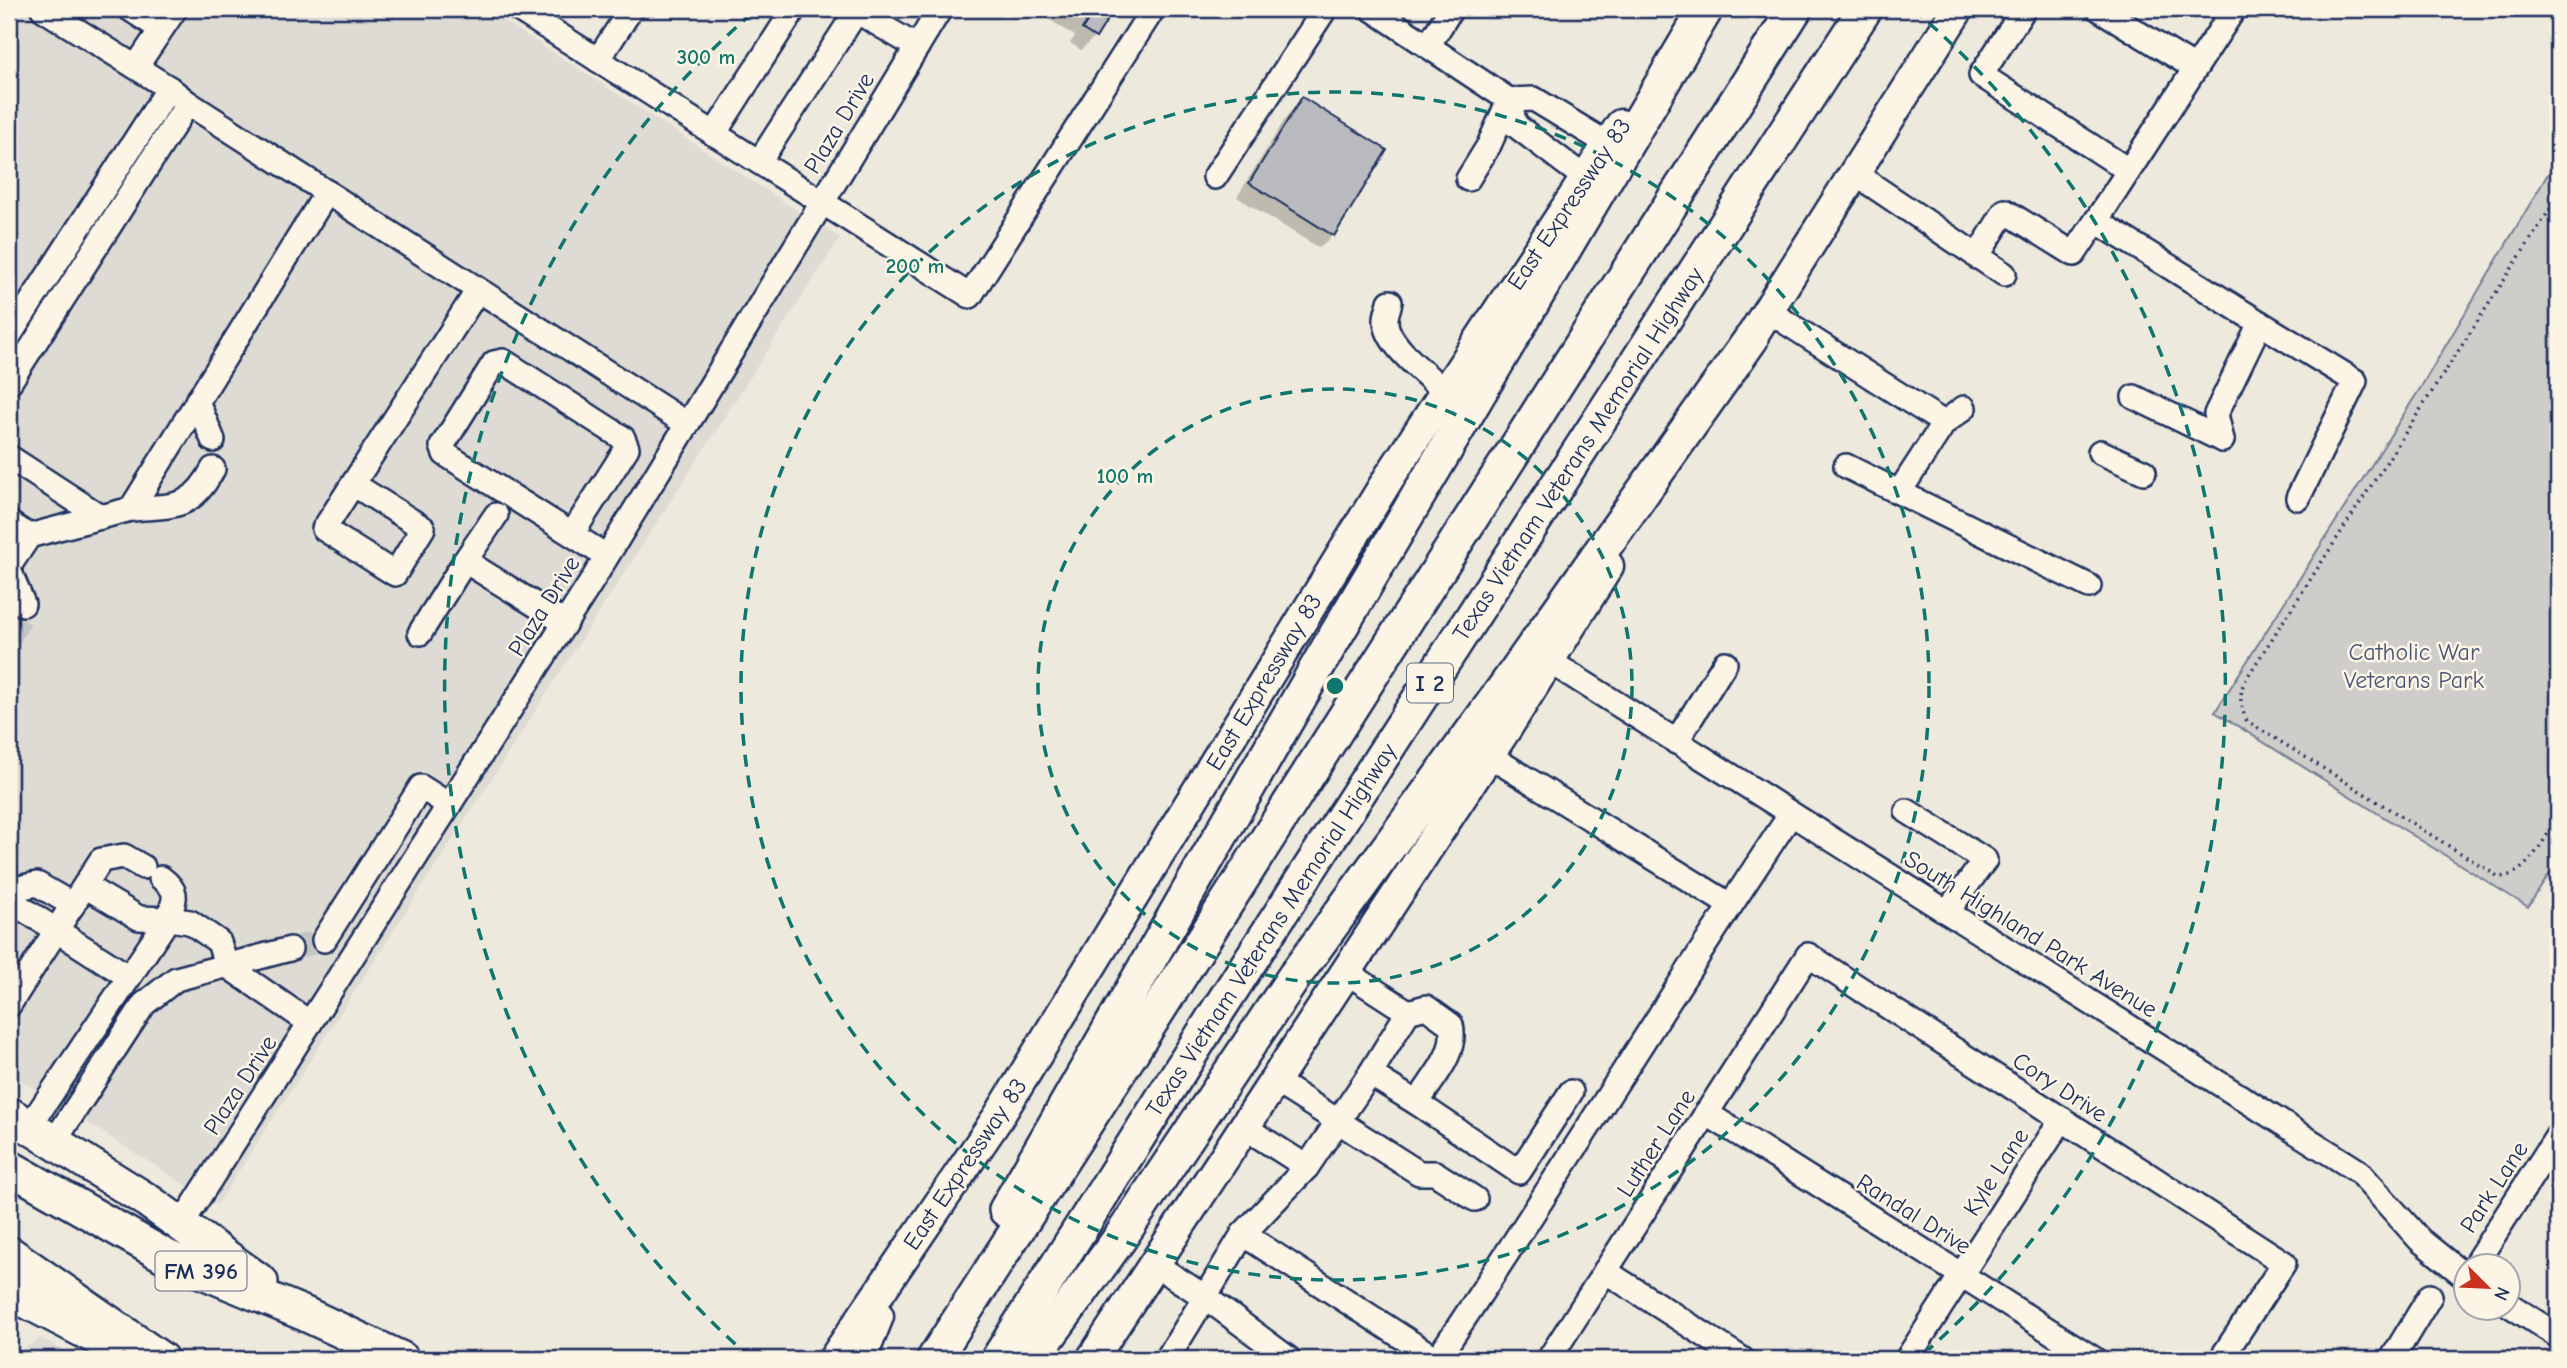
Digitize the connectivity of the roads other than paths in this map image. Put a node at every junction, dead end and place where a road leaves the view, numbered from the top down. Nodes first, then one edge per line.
1 (43, 9) edge
2 (131, 9) edge
3 (175, 9) edge
4 (519, 9) edge
5 (631, 9) edge
6 (794, 9) edge
7 (856, 9) edge
8 (940, 9) edge
9 (1153, 9) edge
10 (1325, 9) edge
11 (1372, 9) edge
12 (1451, 9) edge
13 (1699, 9) edge
14 (1706, 9) edge
15 (1795, 9) edge
16 (1865, 9) edge
17 (1958, 9) edge
18 (2024, 9) edge
19 (2099, 9) edge
20 (2234, 9) edge
21 (161, 29) junction
22 (1428, 46) junction
23 (916, 47) junction
24 (598, 60) junction
25 (136, 67) junction
26 (2195, 68) junction
27 (169, 88) junction
28 (1509, 100) junction
29 (188, 103) junction
30 (714, 134) junction
31 (1608, 144) junction
32 (759, 162) junction
33 (2129, 170) junction
34 (1854, 173) junction
35 (1215, 177) dead end
36 (111, 178) junction
37 (1468, 178) dead end
38 (1585, 178) junction
39 (132, 191) junction
40 (327, 192) junction
41 (821, 203) junction
42 (2095, 220) junction
43 (1977, 257) junction
44 (2004, 274) dead end
45 (478, 290) junction
46 (1390, 302) dead end
47 (22, 316) junction
48 (2260, 323) junction
49 (1759, 325) junction
50 (43, 330) junction
51 (9, 336) edge
52 (9, 383) edge
53 (1445, 392) junction
54 (2134, 397) dead end
55 (198, 401) junction
56 (1964, 408) dead end
57 (1944, 423) junction
58 (687, 424) junction
59 (213, 440) dead end
60 (2100, 452) dead end
61 (9, 457) edge
62 (1846, 466) dead end
63 (213, 469) dead end
64 (2144, 472) dead end
65 (354, 484) dead end
66 (1900, 491) junction
67 (2298, 498) dead end
68 (131, 509) junction
69 (496, 514) dead end
70 (102, 517) junction
71 (9, 523) edge
72 (572, 534) junction
73 (29, 536) junction
74 (606, 556) junction
75 (465, 561) junction
76 (9, 568) edge
77 (2090, 586) dead end
78 (23, 604) tunnel mouth
79 (565, 623) junction
80 (420, 633) dead end
81 (1549, 661) junction
82 (1724, 663) dead end
83 (1676, 741) junction
84 (1488, 755) junction
85 (449, 805) junction
86 (1907, 811) dead end
87 (1791, 814) junction
88 (9, 890) edge
89 (79, 896) junction
90 (9, 900) edge
91 (1730, 905) junction
92 (1947, 912) junction
93 (168, 919) junction
94 (58, 929) junction
95 (290, 949) tunnel mouth
96 (1808, 955) joint
97 (351, 960) junction
98 (226, 965) junction
99 (1346, 972) junction
100 (129, 977) junction
101 (9, 1005) edge
102 (1408, 1012) junction
103 (310, 1023) junction
104 (1370, 1074) junction
105 (1275, 1081) junction
106 (1571, 1092) dead end
107 (1416, 1103) junction
108 (1706, 1113) junction
109 (2062, 1119) junction
110 (1337, 1121) junction
111 (31, 1128) edge
112 (1244, 1128) junction
113 (2558, 1135) edge
114 (9, 1167) edge
115 (1307, 1167) junction
116 (1475, 1199) dead end
117 (181, 1225) junction
118 (1243, 1234) junction
119 (2483, 1252) edge
120 (9, 1253) edge
121 (901, 1260) junction
122 (1154, 1265) junction
123 (2452, 1266) edge
124 (1605, 1271) junction
125 (1961, 1275) junction
126 (9, 1292) edge
127 (2430, 1296) dead end
128 (1205, 1297) junction
129 (2522, 1313) edge
130 (305, 1314) junction
131 (2558, 1336) edge
132 (141, 1359) edge
133 (161, 1359) edge
134 (402, 1359) edge
135 (834, 1359) edge
136 (861, 1359) edge
137 (926, 1359) edge
138 (934, 1359) edge
139 (999, 1359) edge
140 (1032, 1359) edge
141 (1092, 1359) edge
142 (1167, 1359) edge
143 (1289, 1359) edge
144 (1436, 1359) edge
145 (1549, 1359) edge
146 (1742, 1359) edge
147 (1907, 1359) edge
148 (2094, 1359) edge
149 (2221, 1359) edge
150 (2392, 1359) edge

1 - 25 street
2 - 21 street
3 - 21 street
4 - 24 street
5 - 24 street
6 - 30 street
7 - 23 street
7 - 32 street
8 - 23 street, Plaza Drive
9 - 41 street
10 - 35 street
11 - 22 street
12 - 22 street
13 - 31 main road, East Expressway 83
14 - 137 highway
15 - 138 highway, Texas Vietnam Veterans Memorial Highway / I 2
16 - 139 highway, Texas Vietnam Veterans Memorial Highway / I 2
17 - 34 main road
18 - 33 street
19 - 26 street
20 - 26 street
21 - 25 street
22 - 28 street
23 - 41 street, Plaza Drive
24 - 30 street
25 - 27 street
26 - 33 street
27 - 29 street
27 - 36 street
28 - 31 street
28 - 37 street
28 - 38 street
29 - 39 street
29 - 40 street
30 - 32 street
31 - 38 main road, East Expressway 83
32 - 41 street
33 - 42 street
34 - 43 street
34 - 49 main road
36 - 39 street
36 - 47 street
38 - 53 main road, East Expressway 83
39 - 50 street
40 - 45 street
40 - 55 street
41 - 58 street, Plaza Drive
42 - 43 street
42 - 48 street
43 - 44 street
45 - 58 street
45 - 65 street
46 - 53 street
47 - 50 street
47 - 51 street
48 - 54 street
48 - 67 street
49 - 57 street
49 - 81 main road
49 - 140 highway
50 - 52 street
53 - 121 main road, East Expressway 83
55 - 59 street
55 - 68 street
56 - 57 street
57 - 66 street
58 - 74 street, Plaza Drive
60 - 64 street
61 - 70 street
62 - 66 street
63 - 68 street
66 - 77 street
68 - 70 street
69 - 75 street
70 - 73 street
71 - 73 street
72 - 72 street
72 - 74 street
73 - 76 street
74 - 79 street, Plaza Drive
75 - 79 street
75 - 80 street
76 - 78 street
79 - 85 street, Plaza Drive
81 - 83 street, South Highland Park Avenue
81 - 84 main road
82 - 83 street
83 - 87 street, South Highland Park Avenue
84 - 91 street
84 - 99 main road
85 - 97 street, Plaza Drive
85 - 97 street
86 - 92 street
87 - 91 street
87 - 92 street, South Highland Park Avenue
88 - 89 street
89 - 93 street
89 - 93 street
89 - 94 street
90 - 94 street
91 - 144 street
92 - 123 street, South Highland Park Avenue
93 - 98 street
93 - 100 street
94 - 100 street
94 - 101 street
95 - 98 street
96 - 108 street, Luther Lane
96 - 109 street, Cory Drive
97 - 103 street, Plaza Drive
98 - 103 street
98 - 111 street
99 - 102 street
99 - 105 main road
100 - 111 street
102 - 104 street
102 - 107 street
103 - 117 street, Plaza Drive
104 - 107 street
104 - 110 street
105 - 110 street
105 - 112 main road
106 - 107 street
108 - 124 street, Luther Lane
108 - 125 street, Randal Drive
109 - 125 street, Kyle Lane
109 - 149 street, Cory Drive
110 - 115 street
110 - 116 street
111 - 117 highway
112 - 115 street
112 - 122 main road
113 - 119 street, Park Lane
114 - 130 highway, FM 396
115 - 118 street
117 - 130 highway
118 - 128 street
118 - 144 street
120 - 133 highway
121 - 135 main road, East Expressway 83
121 - 136 main road
122 - 128 street
122 - 141 main road
124 - 145 street, Luther Lane
124 - 146 street
125 - 147 street, Kyle Lane
125 - 148 street, Randal Drive
126 - 132 highway
127 - 150 street
128 - 142 street
128 - 143 street
129 - 131 street
130 - 134 highway, FM 396

